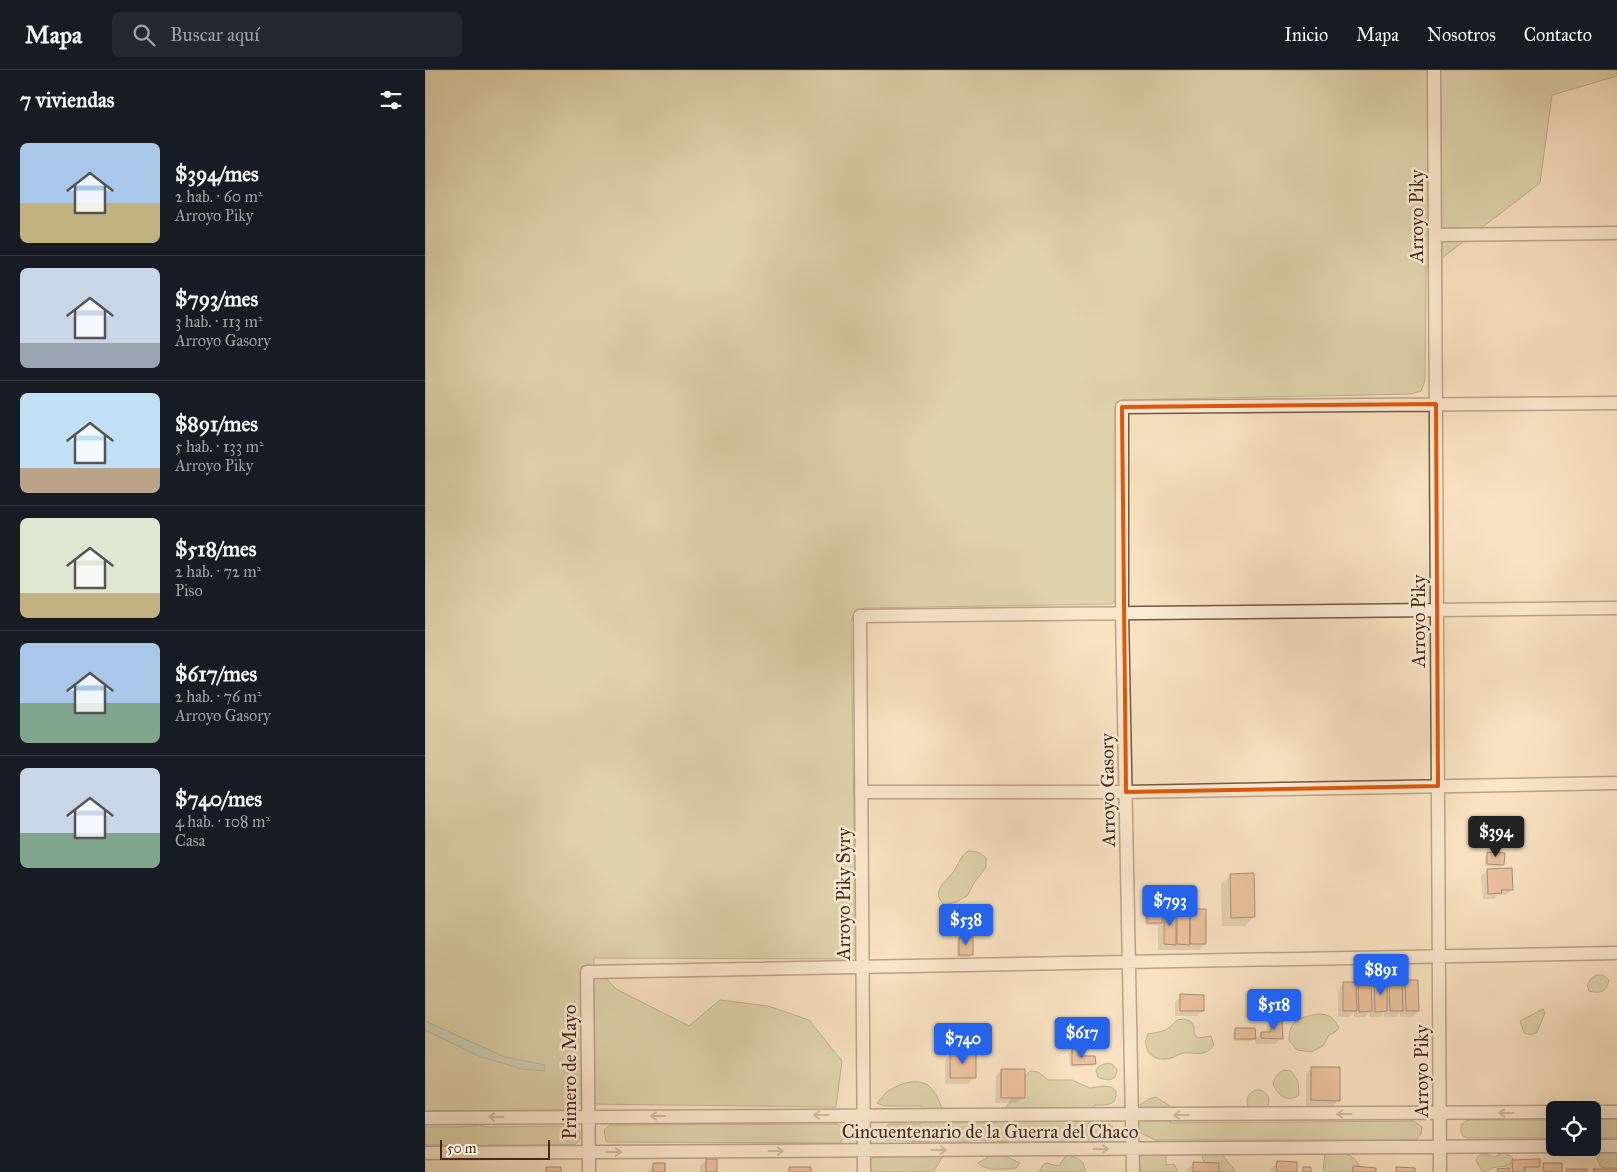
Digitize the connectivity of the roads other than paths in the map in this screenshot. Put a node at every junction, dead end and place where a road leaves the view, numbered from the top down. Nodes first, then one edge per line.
1 (1434, 70) edge
2 (1617, 233) edge
3 (1435, 235) junction
4 (1617, 403) edge
5 (1436, 404) junction
6 (1617, 608) edge
7 (1437, 610) junction
8 (1122, 613) junction
9 (1617, 783) edge
10 (1438, 786) junction
11 (861, 792) junction
12 (1126, 792) junction
13 (1617, 952) edge
14 (1439, 956) junction
15 (1129, 962) junction
16 (863, 967) junction
17 (1546, 1112) edge
18 (1601, 1112) edge
19 (1617, 1112) edge
20 (1440, 1113) junction
21 (864, 1115) junction
22 (1132, 1115) junction
23 (588, 1117) junction
24 (425, 1118) edge
25 (1546, 1146) edge
26 (1601, 1146) edge
27 (1617, 1146) edge
28 (1440, 1147) junction
29 (1133, 1149) junction
30 (864, 1150) junction
31 (588, 1152) junction
32 (425, 1153) edge
33 (589, 1172) edge
34 (864, 1172) edge
35 (1133, 1172) edge
36 (1440, 1172) edge

1 - 3 street, Arroyo Piky
2 - 3 street
3 - 5 street, Arroyo Piky
4 - 5 street
5 - 7 street, Arroyo Piky
5 - 8 street, Arroyo Gasory
6 - 7 street
7 - 8 street
7 - 10 street, Arroyo Piky
8 - 11 street, Arroyo Piky Syry
8 - 12 street, Arroyo Gasory
9 - 10 street
10 - 12 street
10 - 14 street, Arroyo Piky
11 - 12 street
11 - 16 street, Arroyo Piky Syry
12 - 15 street, Arroyo Gasory
13 - 14 street
14 - 15 street
14 - 20 street, Arroyo Piky
15 - 16 street
15 - 22 street, Arroyo Gasory
16 - 21 street, Arroyo Piky Syry
16 - 23 street, Primero de Mayo
17 -> 20 street, Cincuentenario de la Guerra del Chaco
18 - 19 street
20 -> 22 street, Cincuentenario de la Guerra del Chaco
20 - 28 street, Arroyo Piky
21 - 22 street, Cincuentenario de la Guerra del Chaco
21 -> 23 street, Cincuentenario de la Guerra del Chaco
21 - 30 street, Arroyo Piky Syry
22 - 29 street, Arroyo Gasory
23 -> 24 street, Cincuentenario de la Guerra del Chaco
23 - 31 street, Primero de Mayo
25 - 28 street, Cincuentenario de la Guerra del Chaco
26 - 27 street
28 - 29 street, Cincuentenario de la Guerra del Chaco
28 - 36 street, Arroyo Piky
30 -> 29 street, Cincuentenario de la Guerra del Chaco
29 - 35 street, Arroyo Gasory
31 -> 30 street, Cincuentenario de la Guerra del Chaco
30 - 34 street, Arroyo Piky Syry
31 - 32 street, Cincuentenario de la Guerra del Chaco
31 - 33 street, Primero de Mayo

